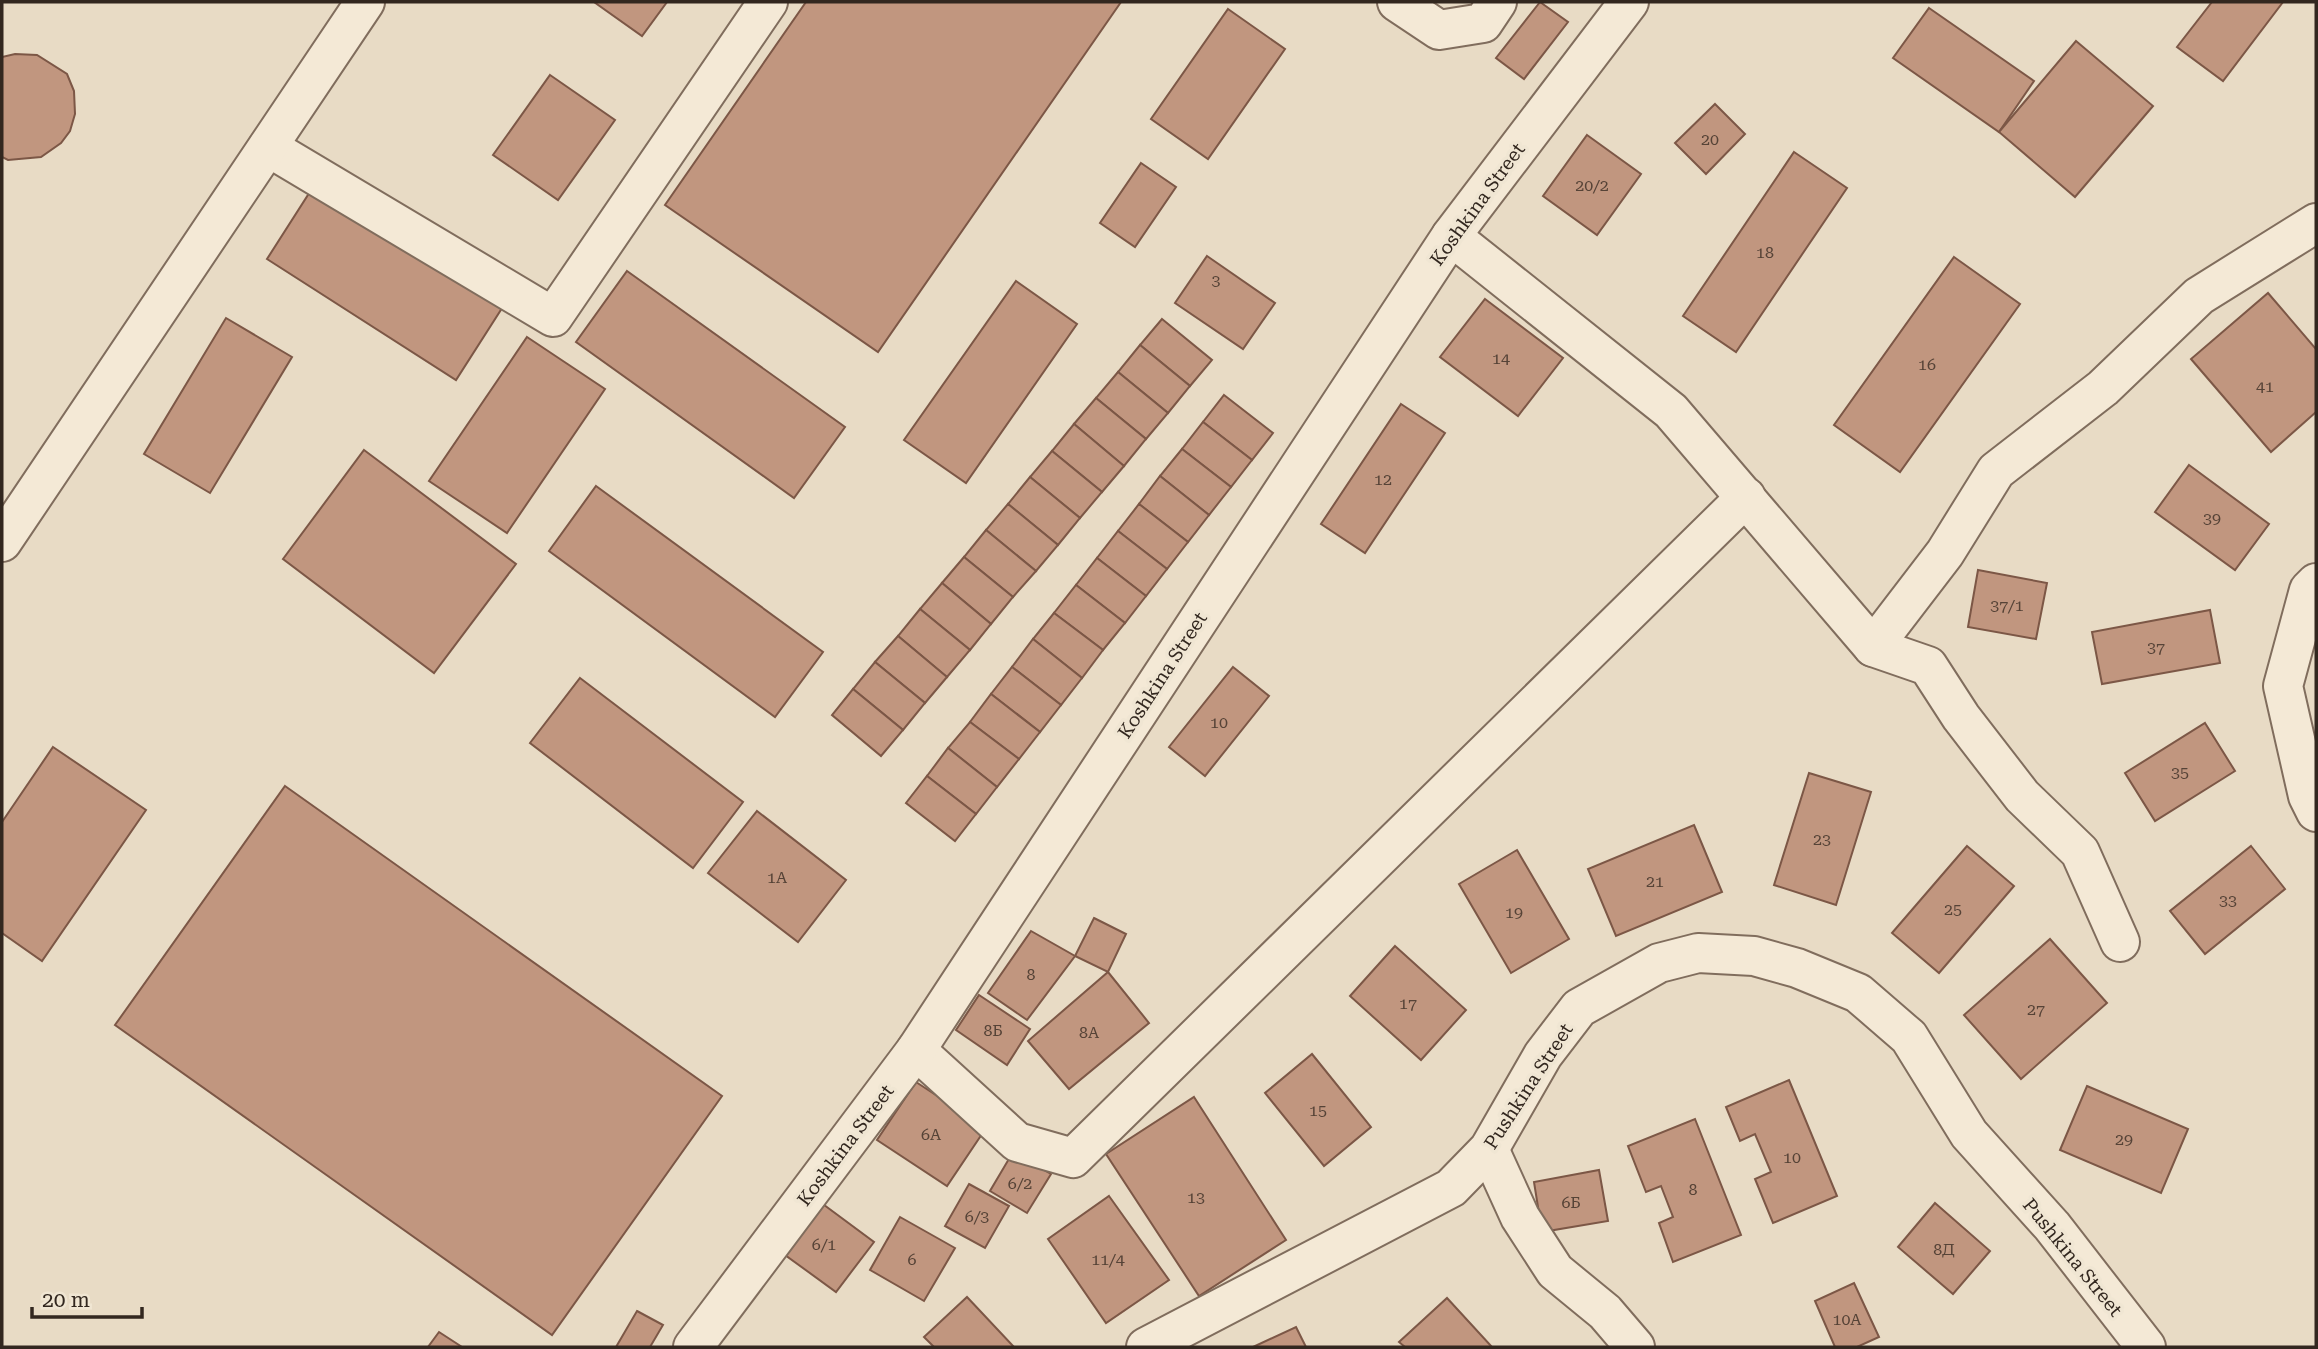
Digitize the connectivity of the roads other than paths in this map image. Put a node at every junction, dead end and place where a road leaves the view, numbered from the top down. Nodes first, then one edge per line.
1 (365, 2) edge
2 (768, 2) edge
3 (1397, 2) edge
4 (1497, 2) edge
5 (1629, 2) edge
6 (268, 147) junction
7 (2316, 223) edge
8 (1451, 236) junction
9 (1746, 497) junction
10 (2, 542) edge
11 (2316, 583) edge
12 (1873, 647) junction
13 (2316, 812) edge
14 (2120, 942) dead end
15 (916, 1050) junction
16 (1489, 1149) junction
17 (693, 1347) edge
18 (1146, 1347) edge
19 (1635, 1347) edge
20 (2146, 1347) edge

1 - 6 street
2 - 6 street
3 - 4 street
5 - 8 street, Koshkina Street
6 - 10 street
7 - 12 street
8 - 9 street
8 - 15 street, Koshkina Street
9 - 12 street
9 - 15 street
11 - 13 street
12 - 14 street
15 - 17 street, Koshkina Street
16 - 18 street, Pushkina Street
16 - 19 street
16 - 20 street, Pushkina Street

